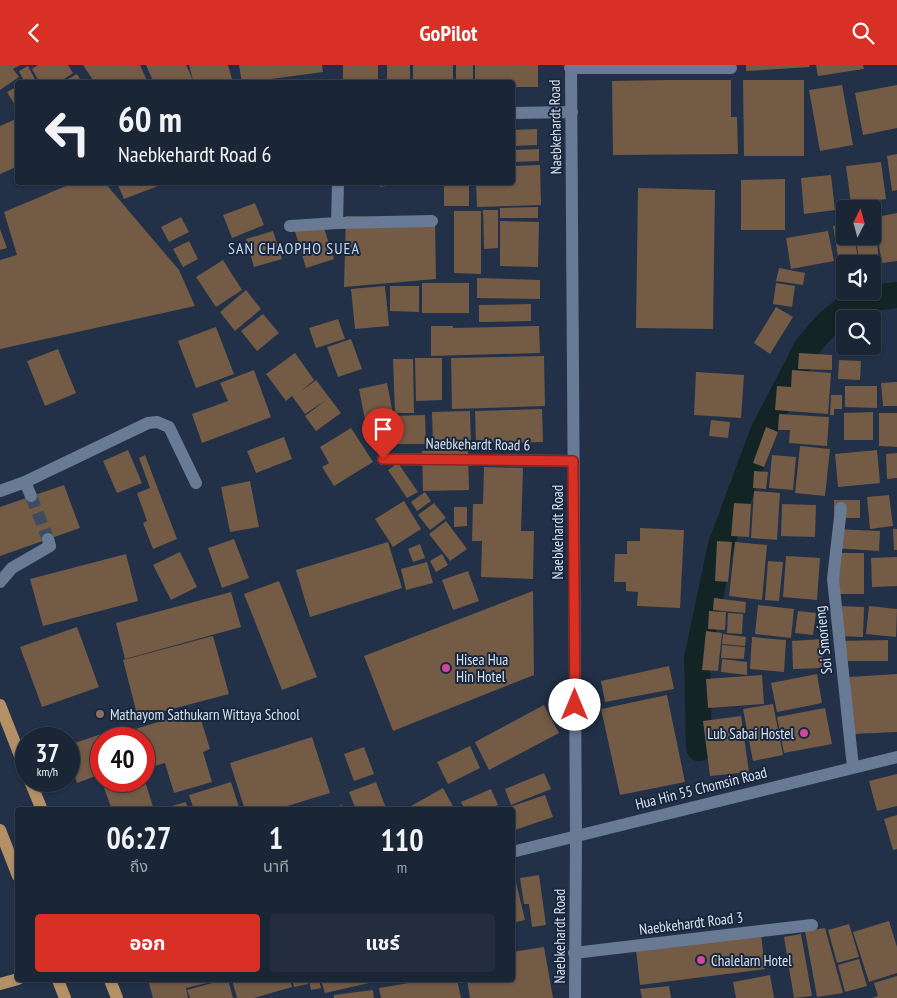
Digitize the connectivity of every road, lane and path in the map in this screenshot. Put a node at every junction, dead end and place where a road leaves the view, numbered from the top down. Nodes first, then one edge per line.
1 (570, 67) edge
2 (731, 68) dead end
3 (572, 111) junction
4 (515, 113) edge
5 (338, 185) edge
6 (432, 221) dead end
7 (337, 223) junction
8 (290, 226) dead end
9 (383, 459) dead end
10 (573, 461) junction
11 (25, 482) junction
12 (196, 483) dead end
13 (0, 491) edge
14 (31, 497) tunnel mouth
15 (841, 509) dead end
16 (48, 539) dead end
17 (0, 582) edge
18 (0, 705) edge
19 (15, 743) edge
20 (897, 757) edge
21 (853, 767) junction
22 (35, 792) edge
23 (41, 807) edge
24 (0, 830) edge
25 (576, 836) junction
26 (515, 851) edge
27 (15, 868) edge
28 (812, 925) dead end
29 (574, 953) junction
30 (15, 980) edge
31 (59, 982) edge
32 (111, 982) edge
33 (0, 983) edge
34 (65, 998) edge
35 (117, 998) edge
36 (575, 998) edge

1 - 2 street
1 - 3 street, Naebkehardt Road
3 - 4 street
3 - 10 street, Naebkehardt Road
5 - 7 street
6 - 7 street
7 - 8 street
9 - 10 street, Naebkehardt Road 6
10 - 25 street, Naebkehardt Road
11 - 12 street
11 - 13 street
11 - 14 street
15 - 21 street, Soi Smorieng
16 - 17 street
18 - 19 main road
20 - 21 street, Hua Hin 55 Chomsin Road
21 - 25 street, Hua Hin 55 Chomsin Road
22 - 23 main road
24 - 27 main road
25 - 26 street, Hua Hin 55 Chomsin Road
25 - 29 street, Naebkehardt Road
28 - 29 street, Naebkehardt Road 3
29 - 36 street, Naebkehardt Road
30 - 33 main road
31 - 34 main road
32 - 35 main road

